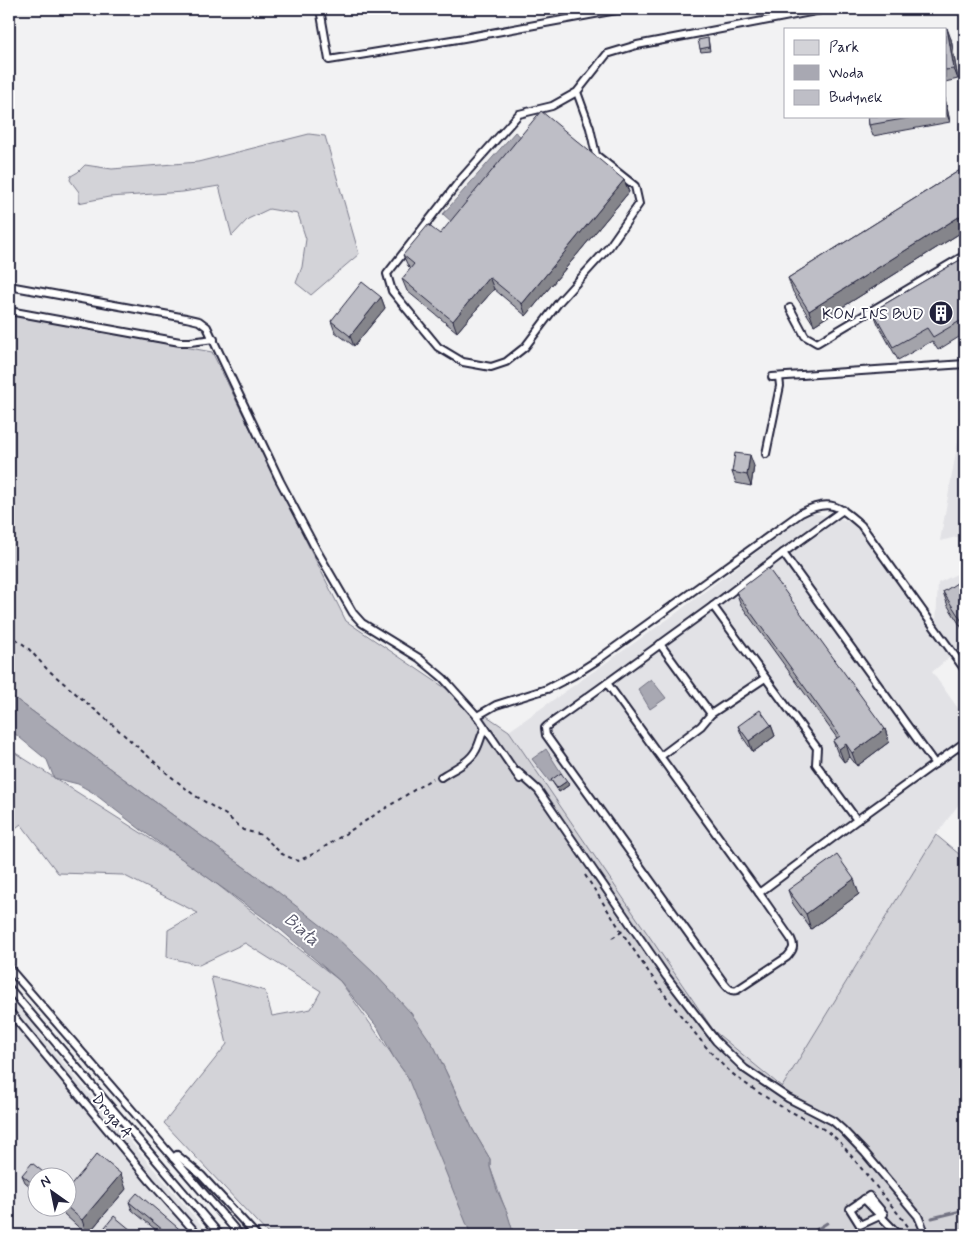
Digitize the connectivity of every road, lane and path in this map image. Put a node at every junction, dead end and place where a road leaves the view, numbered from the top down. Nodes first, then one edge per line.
1 (320, 9) edge
2 (622, 9) edge
3 (826, 9) edge
4 (577, 92) junction
5 (965, 255) edge
6 (9, 286) edge
7 (790, 308) dead end
8 (9, 311) edge
9 (214, 339) junction
10 (965, 364) edge
11 (772, 377) dead end
12 (779, 377) junction
13 (766, 454) dead end
14 (843, 510) junction
15 (783, 553) junction
16 (712, 606) junction
17 (9, 634) edge
18 (660, 644) junction
19 (965, 670) edge
20 (765, 678) junction
21 (607, 683) junction
22 (711, 714) junction
23 (477, 716) junction
24 (485, 728) junction
25 (965, 742) edge
26 (661, 756) junction
27 (935, 764) junction
28 (441, 777) joint
29 (857, 820) junction
30 (759, 893) junction
31 (624, 930) dead end
32 (612, 938) dead end
33 (9, 968) edge
34 (9, 988) edge
35 (9, 1011) edge
36 (173, 1158) junction
37 (880, 1216) junction
38 (198, 1235) edge
39 (220, 1235) edge
40 (240, 1235) edge
41 (256, 1235) edge
42 (899, 1235) edge
43 (926, 1235) edge

1 - 2 lane
3 - 4 lane
4 - 4 lane
5 - 7 lane
6 - 9 lane
8 - 9 lane
9 - 23 lane
10 - 12 lane
11 - 12 lane
12 - 13 lane
14 - 15 lane
14 - 19 lane
14 - 23 lane
15 - 16 lane
15 - 27 lane
16 - 18 lane
16 - 20 lane
17 - 28 path
18 - 21 lane
18 - 22 lane
20 - 22 lane
20 - 29 lane
21 - 26 lane
21 - 30 lane
22 - 26 lane
23 - 24 lane
24 - 28 lane
24 - 43 lane
25 - 27 lane
26 - 30 lane
27 - 29 lane
29 - 30 lane
31 - 32 path
33 - 36 lane
34 - 39 lane
35 - 38 lane, Droga A
36 - 40 lane
36 - 41 lane
37 - 37 lane
37 - 42 lane

